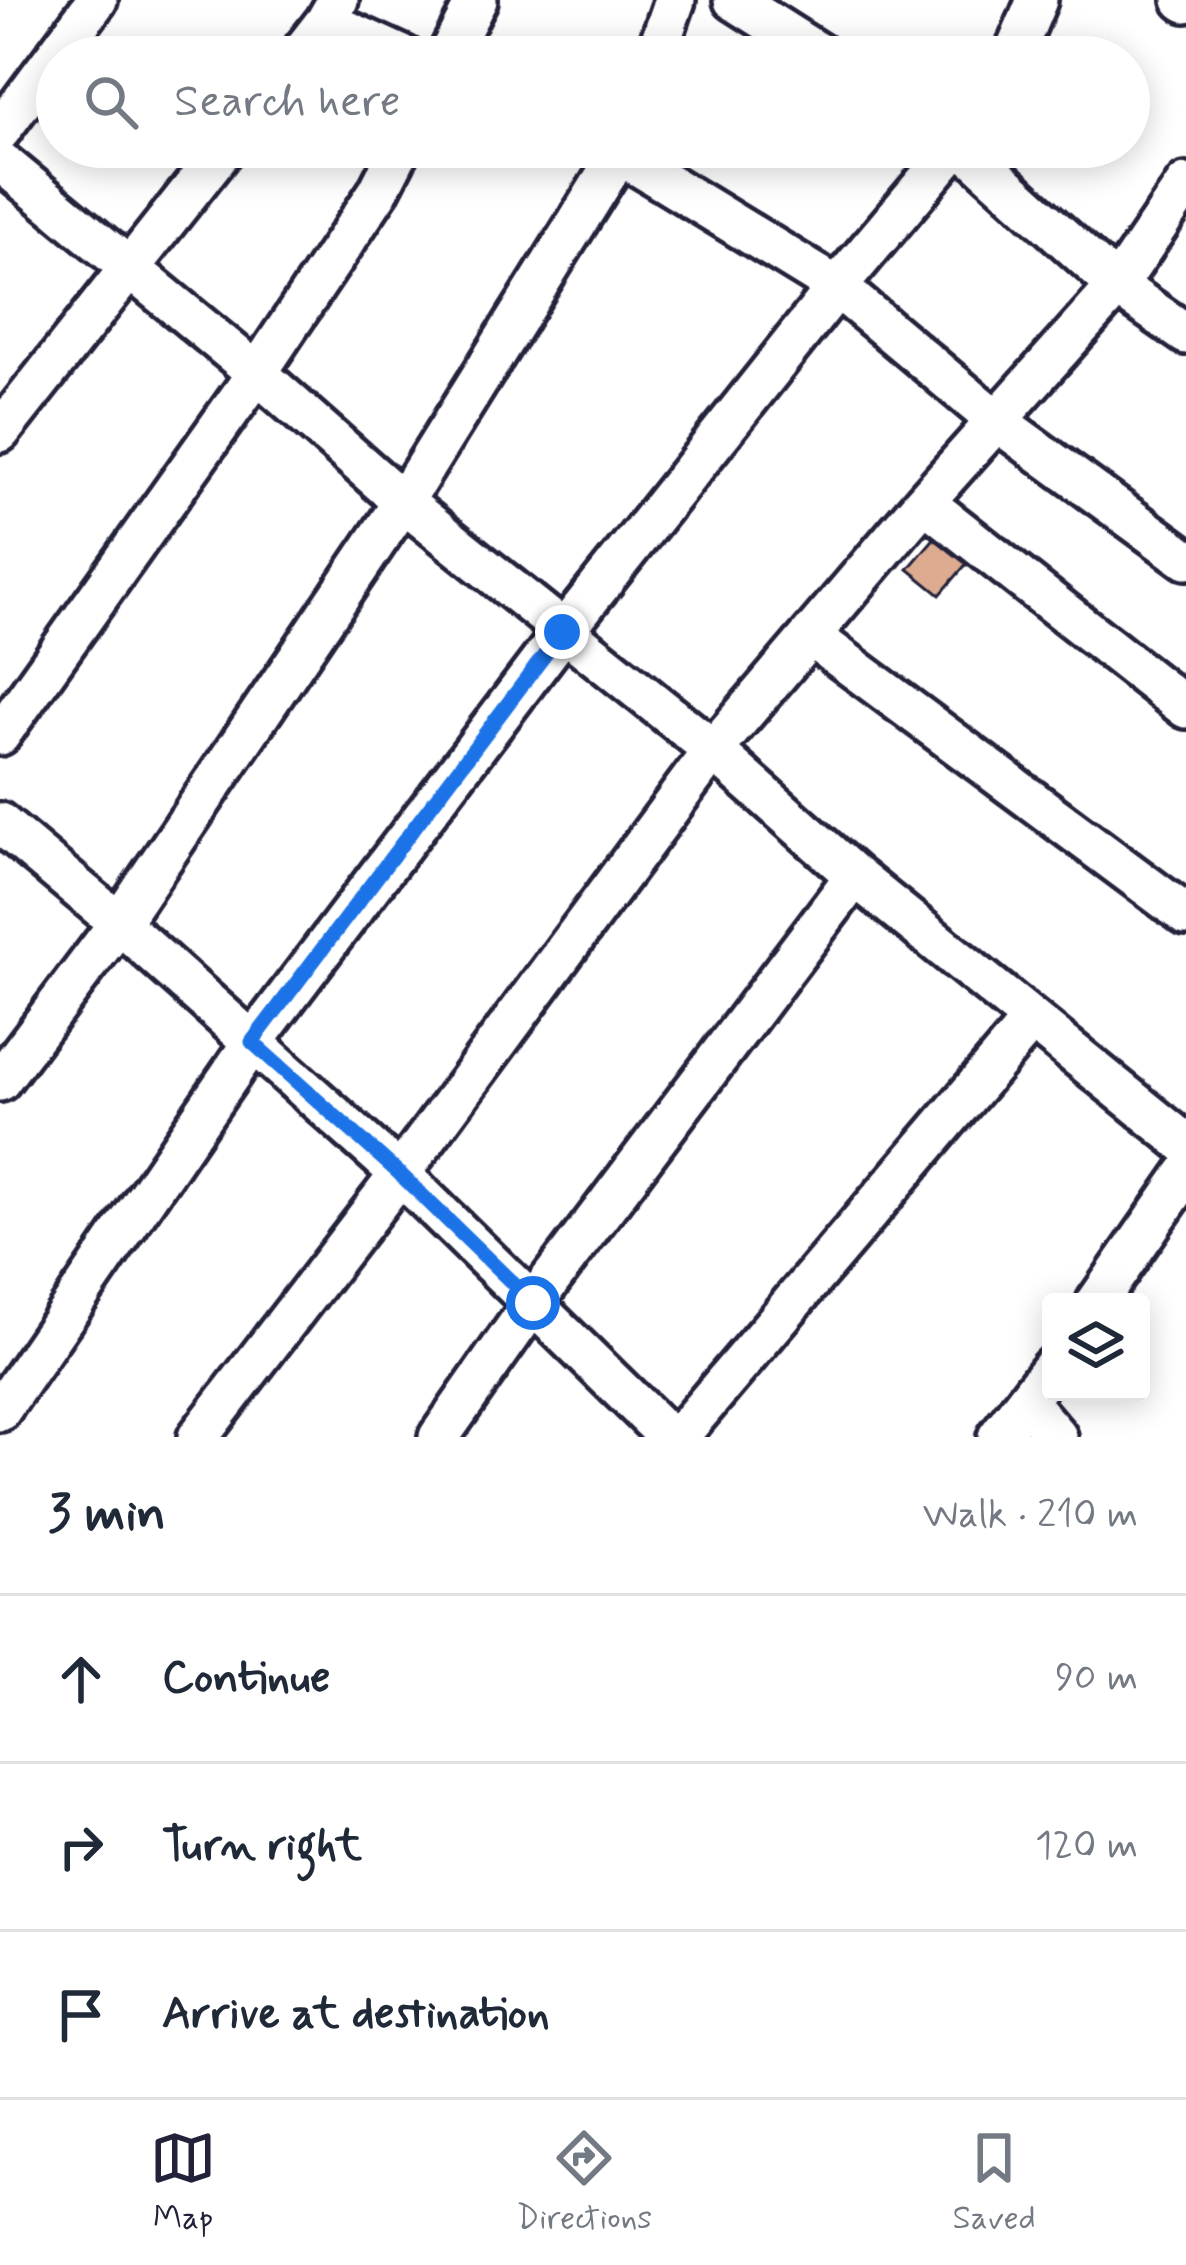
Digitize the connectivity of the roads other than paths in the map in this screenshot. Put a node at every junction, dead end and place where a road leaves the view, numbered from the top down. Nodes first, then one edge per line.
1 (98, 0) edge
2 (477, 0) edge
3 (676, 0) edge
4 (734, 0) edge
5 (1037, 0) edge
6 (332, 11) edge
7 (71, 36) edge
8 (314, 36) edge
9 (372, 36) edge
10 (458, 36) edge
11 (663, 36) edge
12 (791, 36) edge
13 (1022, 36) edge
14 (36, 83) edge
15 (0, 131) edge
16 (0, 161) edge
17 (208, 168) edge
18 (390, 168) edge
19 (605, 168) edge
20 (645, 168) edge
21 (941, 168) edge
22 (983, 168) edge
23 (1186, 184) edge
24 (128, 267) junction
25 (1117, 286) junction
26 (837, 287) junction
27 (1186, 334) edge
28 (257, 374) junction
29 (998, 422) junction
30 (0, 432) edge
31 (403, 502) junction
32 (924, 502) junction
33 (1186, 559) edge
34 (562, 632) junction
35 (812, 637) junction
36 (1186, 708) edge
37 (0, 734) edge
38 (713, 750) junction
39 (0, 823) edge
40 (855, 876) junction
41 (1186, 915) edge
42 (118, 923) junction
43 (1031, 1021) junction
44 (252, 1042) junction
45 (0, 1081) edge
46 (1186, 1144) edge
47 (400, 1174) junction
48 (1186, 1174) edge
49 (1103, 1293) edge
50 (533, 1303) junction
51 (1042, 1381) edge
52 (1027, 1402) junction
53 (0, 1412) edge
54 (198, 1437) edge
55 (439, 1437) edge
56 (674, 1437) edge
57 (998, 1437) edge
58 (1057, 1437) edge

1 - 7 street
2 - 10 street
3 - 11 street
4 - 12 street
5 - 13 street
6 - 8 street
6 - 9 street
14 - 15 street
16 - 24 street
17 - 24 street
18 - 28 street
19 - 31 street
20 - 26 street
21 - 26 street
22 - 25 street
23 - 25 street
24 - 28 street
24 - 30 street
25 - 27 street
25 - 29 street
26 - 29 street
26 - 34 street
28 - 31 street
28 - 37 street
29 - 32 street
29 - 33 street
31 - 34 street
31 - 42 street
32 - 35 street
32 - 36 street
34 - 38 street
34 - 44 street
35 - 38 street
35 - 41 street
38 - 40 street
38 - 47 street
39 - 42 street
40 - 43 street
40 - 50 street
42 - 44 street
42 - 45 street
43 - 46 street
43 - 56 street
44 - 47 street
44 - 53 street
47 - 50 street
47 - 54 street
48 - 49 street
50 - 55 street
50 - 56 street
51 - 52 street
52 - 57 street
52 - 58 street

